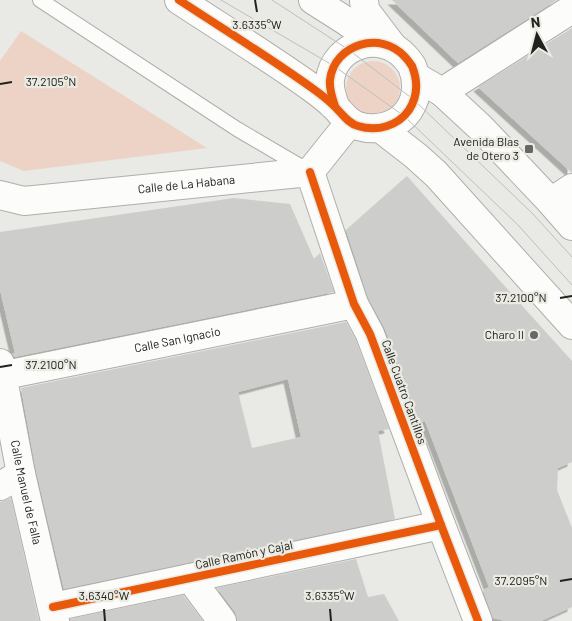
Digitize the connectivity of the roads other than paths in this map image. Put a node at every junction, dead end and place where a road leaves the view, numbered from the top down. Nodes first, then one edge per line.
1 (40, 0) edge
2 (179, 0) edge
3 (313, 0) edge
4 (364, 0) edge
5 (572, 10) edge
6 (384, 45) junction
7 (416, 77) junction
8 (442, 92) junction
9 (342, 114) junction
10 (380, 128) junction
11 (310, 172) junction
12 (0, 195) edge
13 (561, 195) edge
14 (572, 226) edge
15 (354, 304) junction
16 (572, 324) edge
17 (1, 372) edge
18 (11, 480) edge
19 (441, 525) junction
20 (190, 578) junction
21 (54, 614) edge
22 (222, 621) edge
23 (478, 621) edge

1 - 11 lane
2 - 9 street
3 - 6 street
4 - 6 street
5 - 8 street
6 - 7 street
6 - 9 street
7 - 8 street
7 - 10 street
8 - 13 street
9 - 10 street
9 - 11 street
10 - 16 street
11 - 12 street, Calle de La Habana
11 - 15 street, Calle Cuatro Cantillos
13 - 14 street
15 - 17 street, Calle San Ignacio
15 - 19 street, Calle Cuatro Cantillos
17 - 18 street, Calle Manuel de Falla
18 - 21 street, Calle Manuel de Falla
19 - 20 street, Calle Ramón y Cajal
19 - 23 street, Calle Cuatro Cantillos
20 - 21 street, Calle Ramón y Cajal
20 - 22 street, Calle Ramón y Cajal

